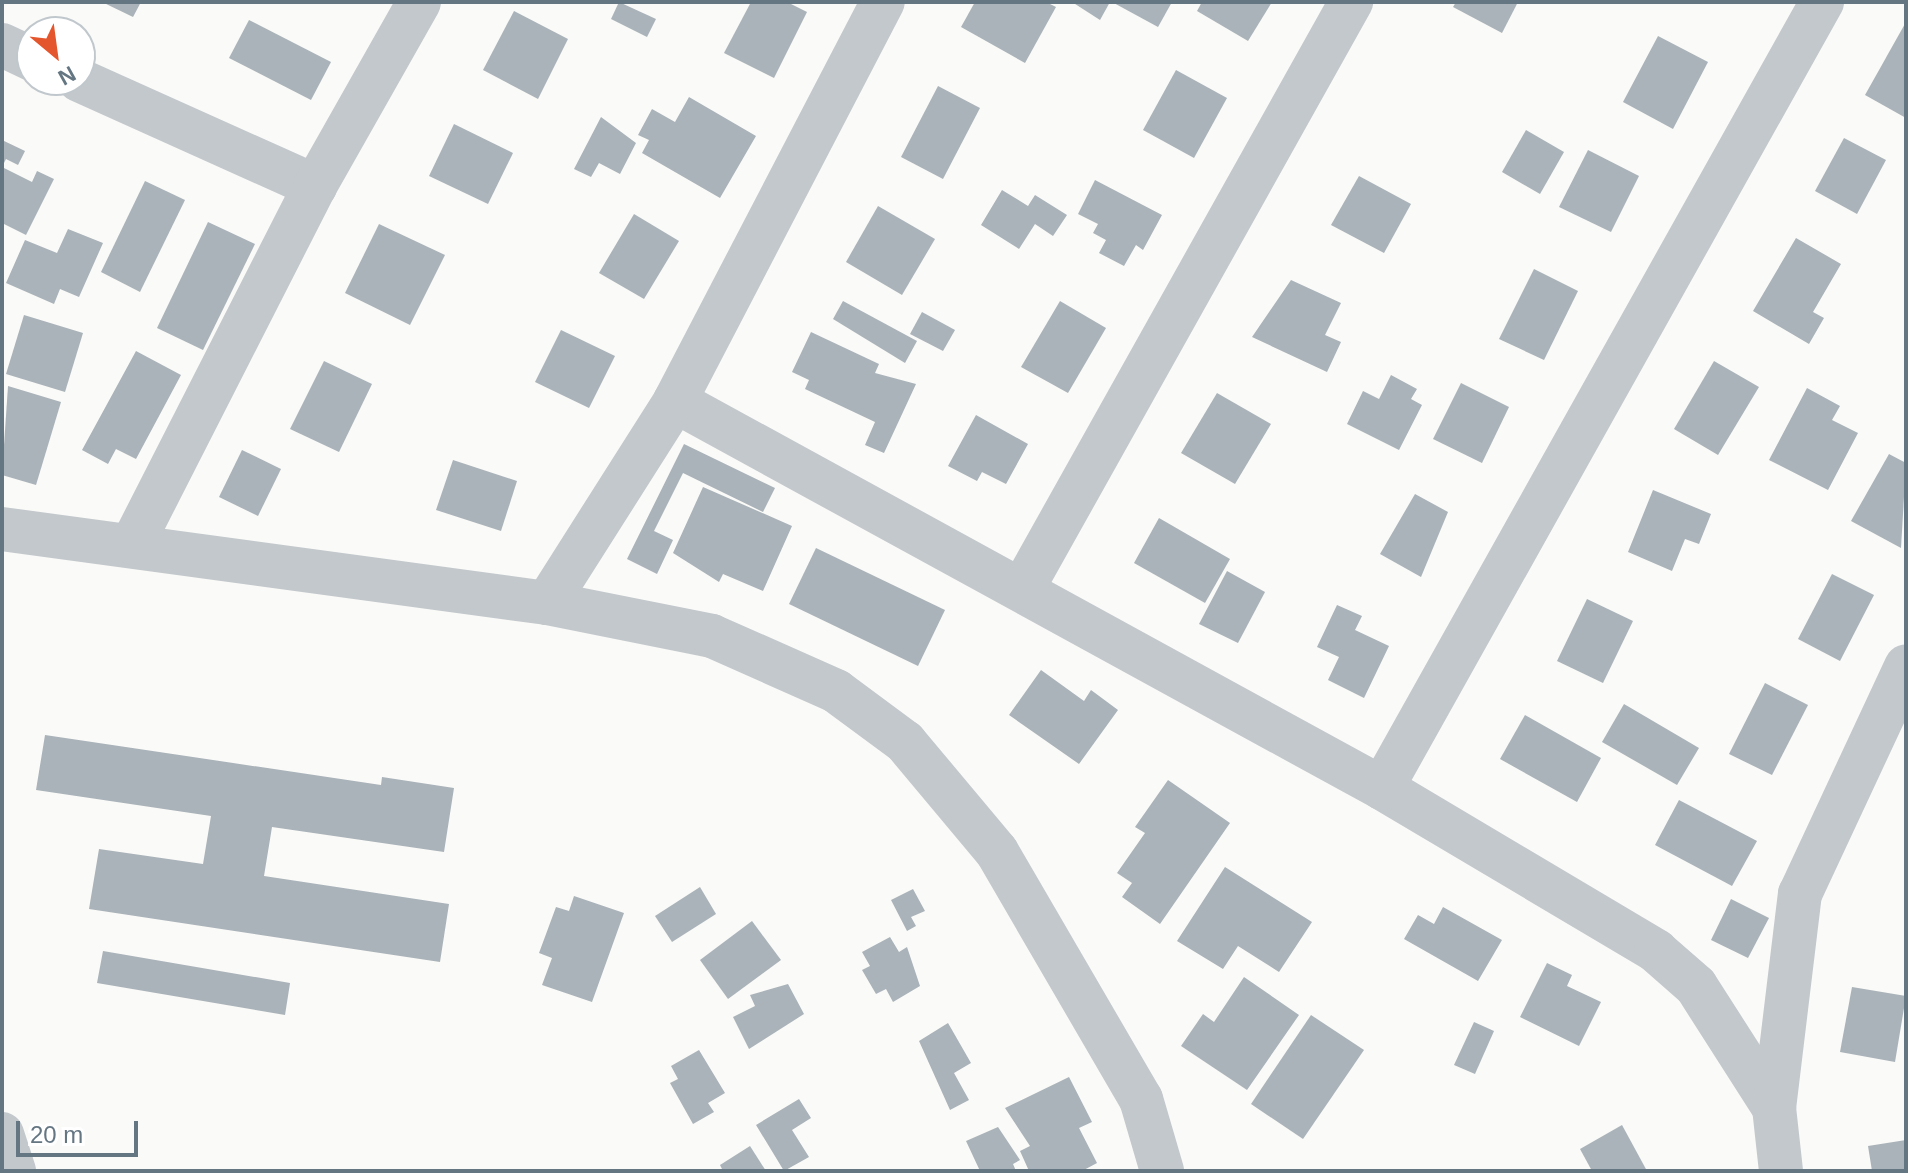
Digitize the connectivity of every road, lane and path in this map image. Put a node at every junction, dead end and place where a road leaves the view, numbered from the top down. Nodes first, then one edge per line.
1 (419, 2) edge
2 (883, 2) edge
3 (1351, 2) edge
4 (1822, 2) edge
5 (96, 88) edge
6 (315, 186) junction
7 (675, 401) junction
8 (2, 529) edge
9 (133, 543) junction
10 (1023, 588) junction
11 (547, 603) junction
12 (1906, 667) edge
13 (1382, 788) junction
14 (1774, 1108) junction
15 (2, 1134) edge
16 (14, 1171) edge
17 (1162, 1171) edge
18 (1781, 1171) edge

1 - 6 street
2 - 7 street
3 - 10 street
4 - 13 street
5 - 6 street
6 - 9 street
7 - 10 street
7 - 11 street
8 - 9 street
9 - 11 street
10 - 13 street
11 - 17 street
12 - 14 street
13 - 14 street
14 - 18 street
15 - 16 street

